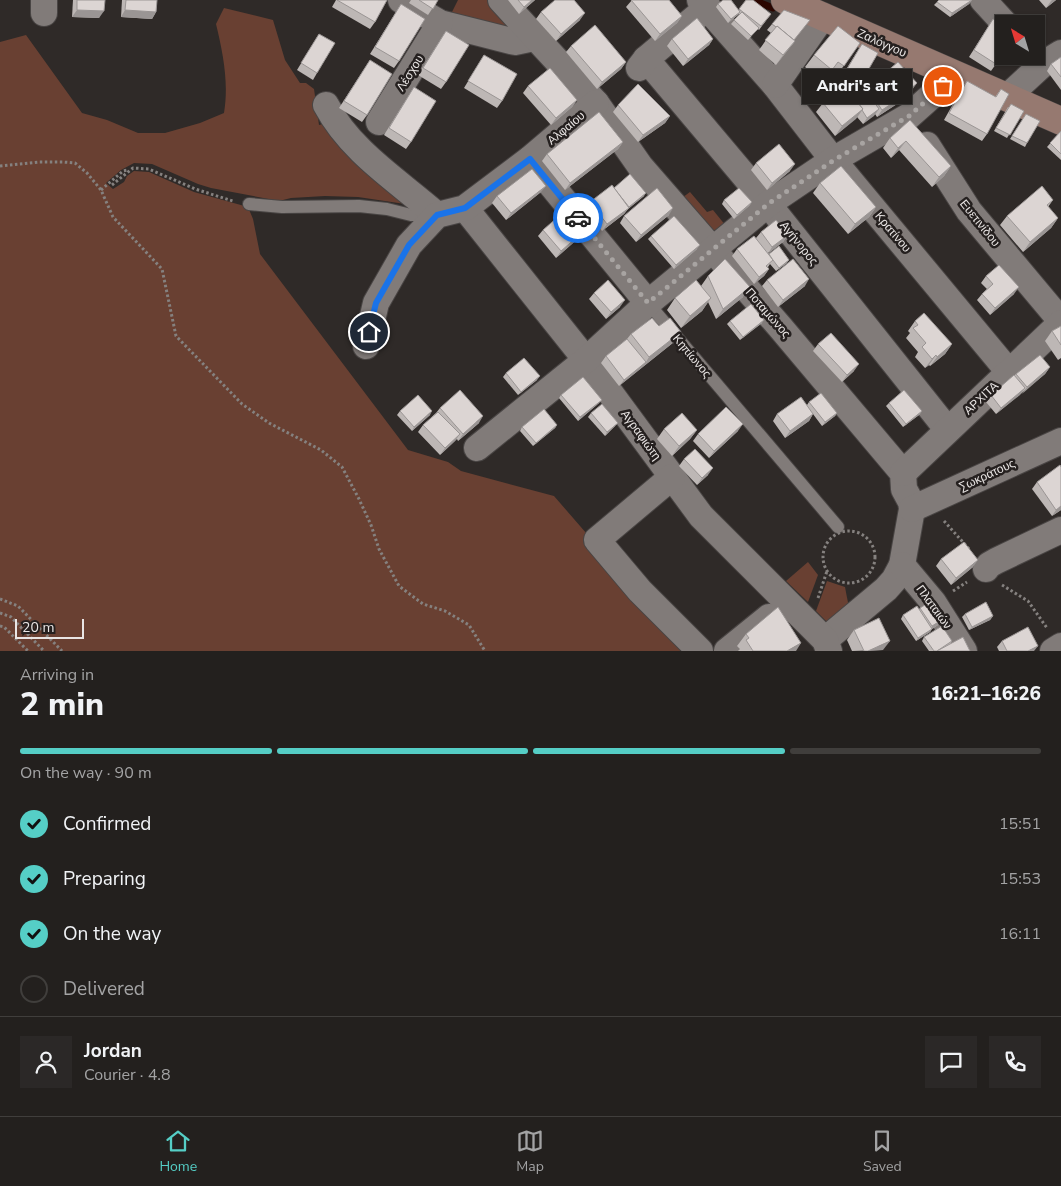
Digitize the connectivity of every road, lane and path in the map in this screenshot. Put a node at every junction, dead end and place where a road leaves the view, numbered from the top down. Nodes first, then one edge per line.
1 (401, 0) edge
2 (501, 0) edge
3 (784, 0) edge
4 (982, 0) edge
5 (704, 4) edge
6 (996, 15) edge
7 (824, 16) junction
8 (440, 23) junction
9 (534, 38) junction
10 (1047, 58) edge
11 (954, 76) junction
12 (775, 85) junction
13 (1007, 97) junction
14 (596, 103) junction
15 (326, 104) dead end
16 (909, 116) junction
17 (1061, 121) edge
18 (379, 122) dead end
19 (530, 159) junction
20 (834, 160) junction
21 (0, 166) edge
22 (133, 168) junction
23 (113, 184) dead end
24 (101, 190) junction
25 (248, 204) joint
26 (768, 204) junction
27 (465, 208) junction
28 (437, 215) junction
29 (712, 249) junction
30 (648, 303) junction
31 (1061, 322) edge
32 (366, 346) dead end
33 (586, 360) junction
34 (1009, 372) junction
35 (947, 429) junction
36 (1061, 440) edge
37 (477, 448) dead end
38 (903, 473) junction
39 (672, 477) junction
40 (912, 509) junction
41 (941, 518) dead end
42 (838, 527) dead end
43 (1061, 530) edge
44 (902, 565) junction
45 (986, 568) junction
46 (827, 572) junction
47 (0, 599) edge
48 (788, 602) junction
49 (817, 602) dead end
50 (0, 613) edge
51 (0, 626) edge
52 (827, 646) edge
53 (1061, 646) edge
54 (28, 651) edge
55 (44, 651) edge
56 (62, 651) edge
57 (485, 651) edge
58 (700, 651) edge
59 (727, 651) edge
60 (964, 651) edge
61 (1053, 651) edge

1 - 8 street
2 - 9 street, Ποταμώνος
3 - 7 street, Ζαλόγγου
4 - 6 street
5 - 12 street, Κρατίνου
5 - 26 street, Αγήνορος
7 - 11 street, Ζαλόγγου
7 - 12 street
8 - 9 street
8 - 18 street, Λέσχου
9 - 14 street, Ποταμώνος
10 - 13 street
11 - 13 street, Ζαλόγγου
11 - 16 street
12 - 20 street, Κρατίνου
13 - 17 street, Ζαλόγγου
14 - 19 street, Αλφαίου
14 - 29 street, Ποταμώνος
15 - 28 street
16 - 20 street
16 - 31 street, Ευετινίδου
19 - 27 street, Αλφαίου
19 - 30 street, Κηπίωνος
20 - 26 street
20 - 34 street, Κρατίνου
21 - 24 path
22 - 23 path
22 - 24 path
22 - 25 path
24 - 57 path
25 - 28 lane
26 - 29 street
26 - 35 street, Αγήνορος
27 - 28 street, Αλφαίου
27 - 33 street, Αγραφιώτη
28 - 32 street
29 - 30 street
29 - 38 street, Ποταμώνος
30 - 33 street
30 - 42 lane, Κηπίωνος
31 - 34 street, ΑΡΧΙΤΑ
33 - 37 street
33 - 39 street, Αγραφιώτη
34 - 35 street, ΑΡΧΙΤΑ
35 - 38 street, ΑΡΧΙΤΑ
36 - 40 street, Σωκράτους
38 - 40 street, Ποταμώνος
39 - 48 street, Αγραφιώτη
39 - 58 street
40 - 44 street, Ποταμώνος
41 - 45 path
43 - 45 street
44 - 52 street, Ποταμώνος
44 - 60 street, Πλαταιών
45 - 53 path
46 - 46 path
46 - 49 path
47 - 56 path
48 - 52 street, Αγραφιώτη
48 - 59 street
50 - 55 path
51 - 54 path
53 - 61 street

